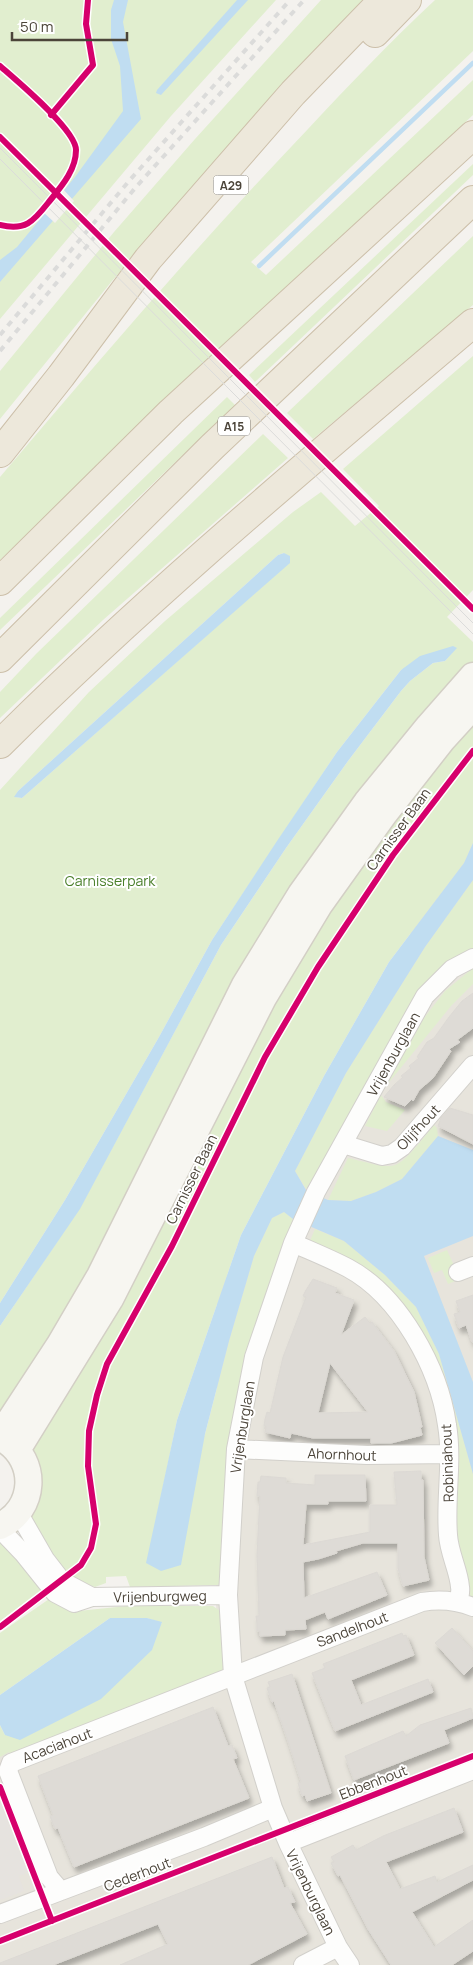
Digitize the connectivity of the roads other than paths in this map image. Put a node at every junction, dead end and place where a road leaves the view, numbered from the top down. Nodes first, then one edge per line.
1 (383, 0) edge
2 (407, 0) edge
3 (473, 135) edge
4 (473, 200) edge
5 (473, 323) edge
6 (61, 376) junction
7 (0, 453) edge
8 (0, 581) edge
9 (0, 658) edge
10 (473, 676) edge
11 (473, 706) edge
12 (0, 744) edge
13 (473, 958) edge
14 (473, 1065) edge
15 (465, 1087) edge
16 (343, 1144) junction
17 (293, 1243) junction
18 (6, 1441) edge
19 (236, 1449) junction
20 (449, 1454) junction
21 (6, 1522) edge
22 (228, 1595) junction
23 (92, 1597) junction
24 (466, 1604) edge
25 (233, 1676) junction
26 (473, 1770) edge
27 (273, 1808) junction
28 (288, 1843) junction
29 (61, 1891) junction
30 (0, 1914) edge
31 (338, 1946) junction
32 (303, 1965) edge
33 (350, 1965) edge

1 - 6 highway
2 - 6 highway, A29
3 - 8 highway
4 - 9 highway, A15
5 - 12 highway
6 - 7 highway
10 - 18 main road
11 - 18 main road, Carnisser Baan
13 - 16 street, Vrijenburglaan
14 - 15 street, Olijfhout
15 - 16 street, Olijfhout
16 - 17 street, Vrijenburglaan
17 - 19 street, Vrijenburglaan
17 - 20 street, Robiniahout
18 - 21 main road
19 - 20 street, Ahornhout
19 - 22 street, Vrijenburglaan
20 - 24 street, Robiniahout
21 - 23 street, Vrijenburgweg
21 - 23 street, Vrijenburgweg
22 - 23 street, Vrijenburgweg
22 - 25 street, Vrijenburglaan
24 - 25 street, Sandelhout
25 - 27 street, Vrijenburglaan
25 - 29 street, Acaciahout
26 - 28 street, Ebbenhout
27 - 28 street, Vrijenburglaan
27 - 29 street, Cederhout
28 - 31 street, Vrijenburglaan
29 - 30 street, Cederhout
31 - 32 street
31 - 33 street, Vrijenburglaan

